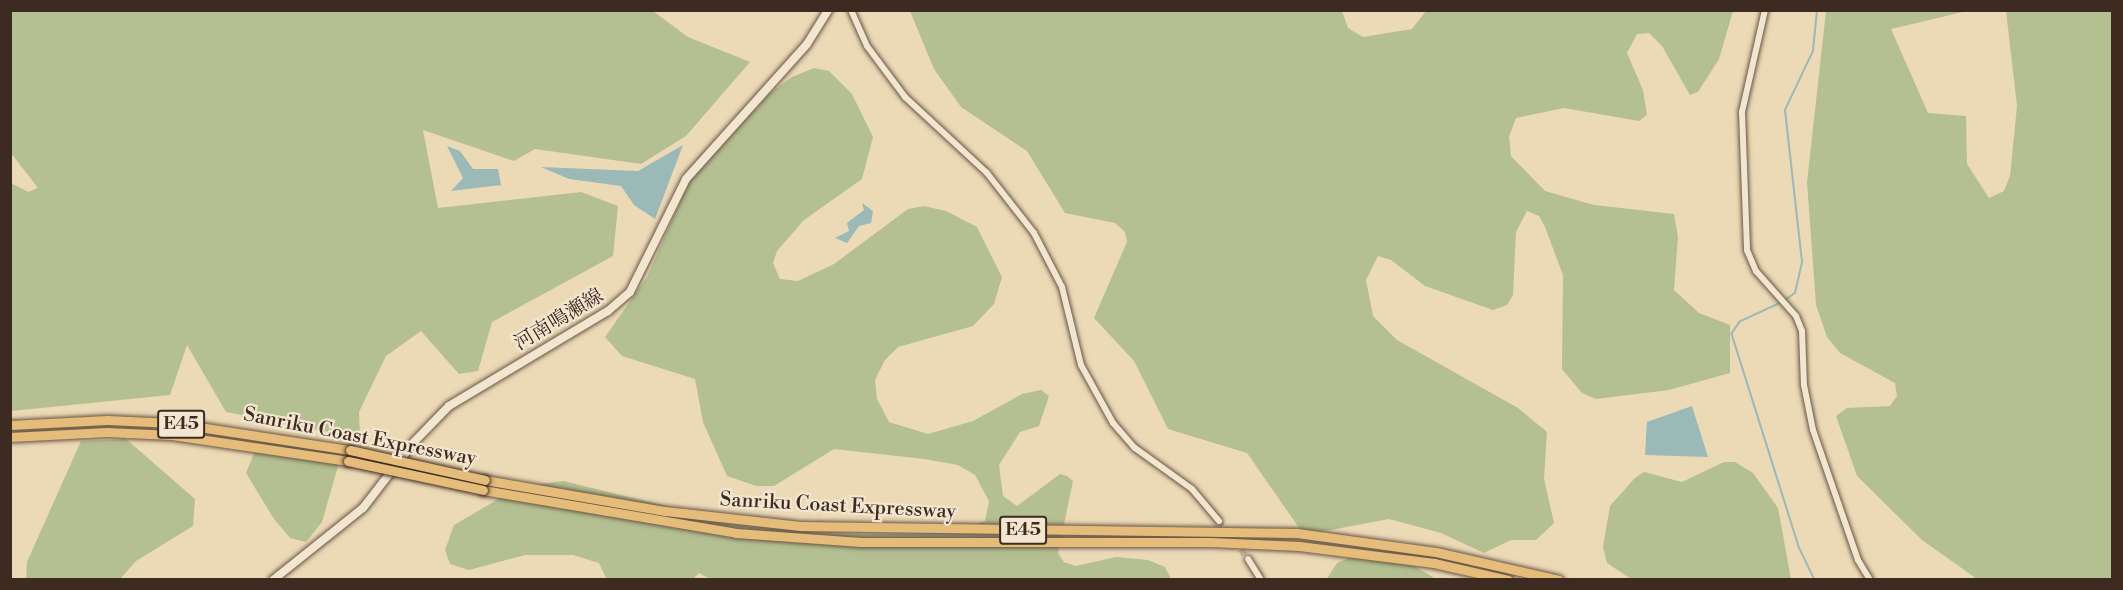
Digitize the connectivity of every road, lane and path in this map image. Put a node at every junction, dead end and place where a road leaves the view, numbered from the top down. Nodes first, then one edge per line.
1 (828, 10) edge
2 (851, 10) edge
3 (1766, 10) edge
4 (10, 425) edge
5 (10, 437) edge
6 (1219, 521) tunnel mouth
7 (1248, 559) tunnel mouth
8 (273, 579) edge
9 (1261, 579) edge
10 (1508, 579) edge
11 (1560, 579) edge
12 (1870, 579) edge

1 - 8 main road, 河南鳴瀬線
2 - 6 street
3 - 12 street
4 - 11 highway, Sanriku Coast Expressway / E45, bridge
5 - 10 highway, Sanriku Coast Expressway / E45, bridge
7 - 9 street

